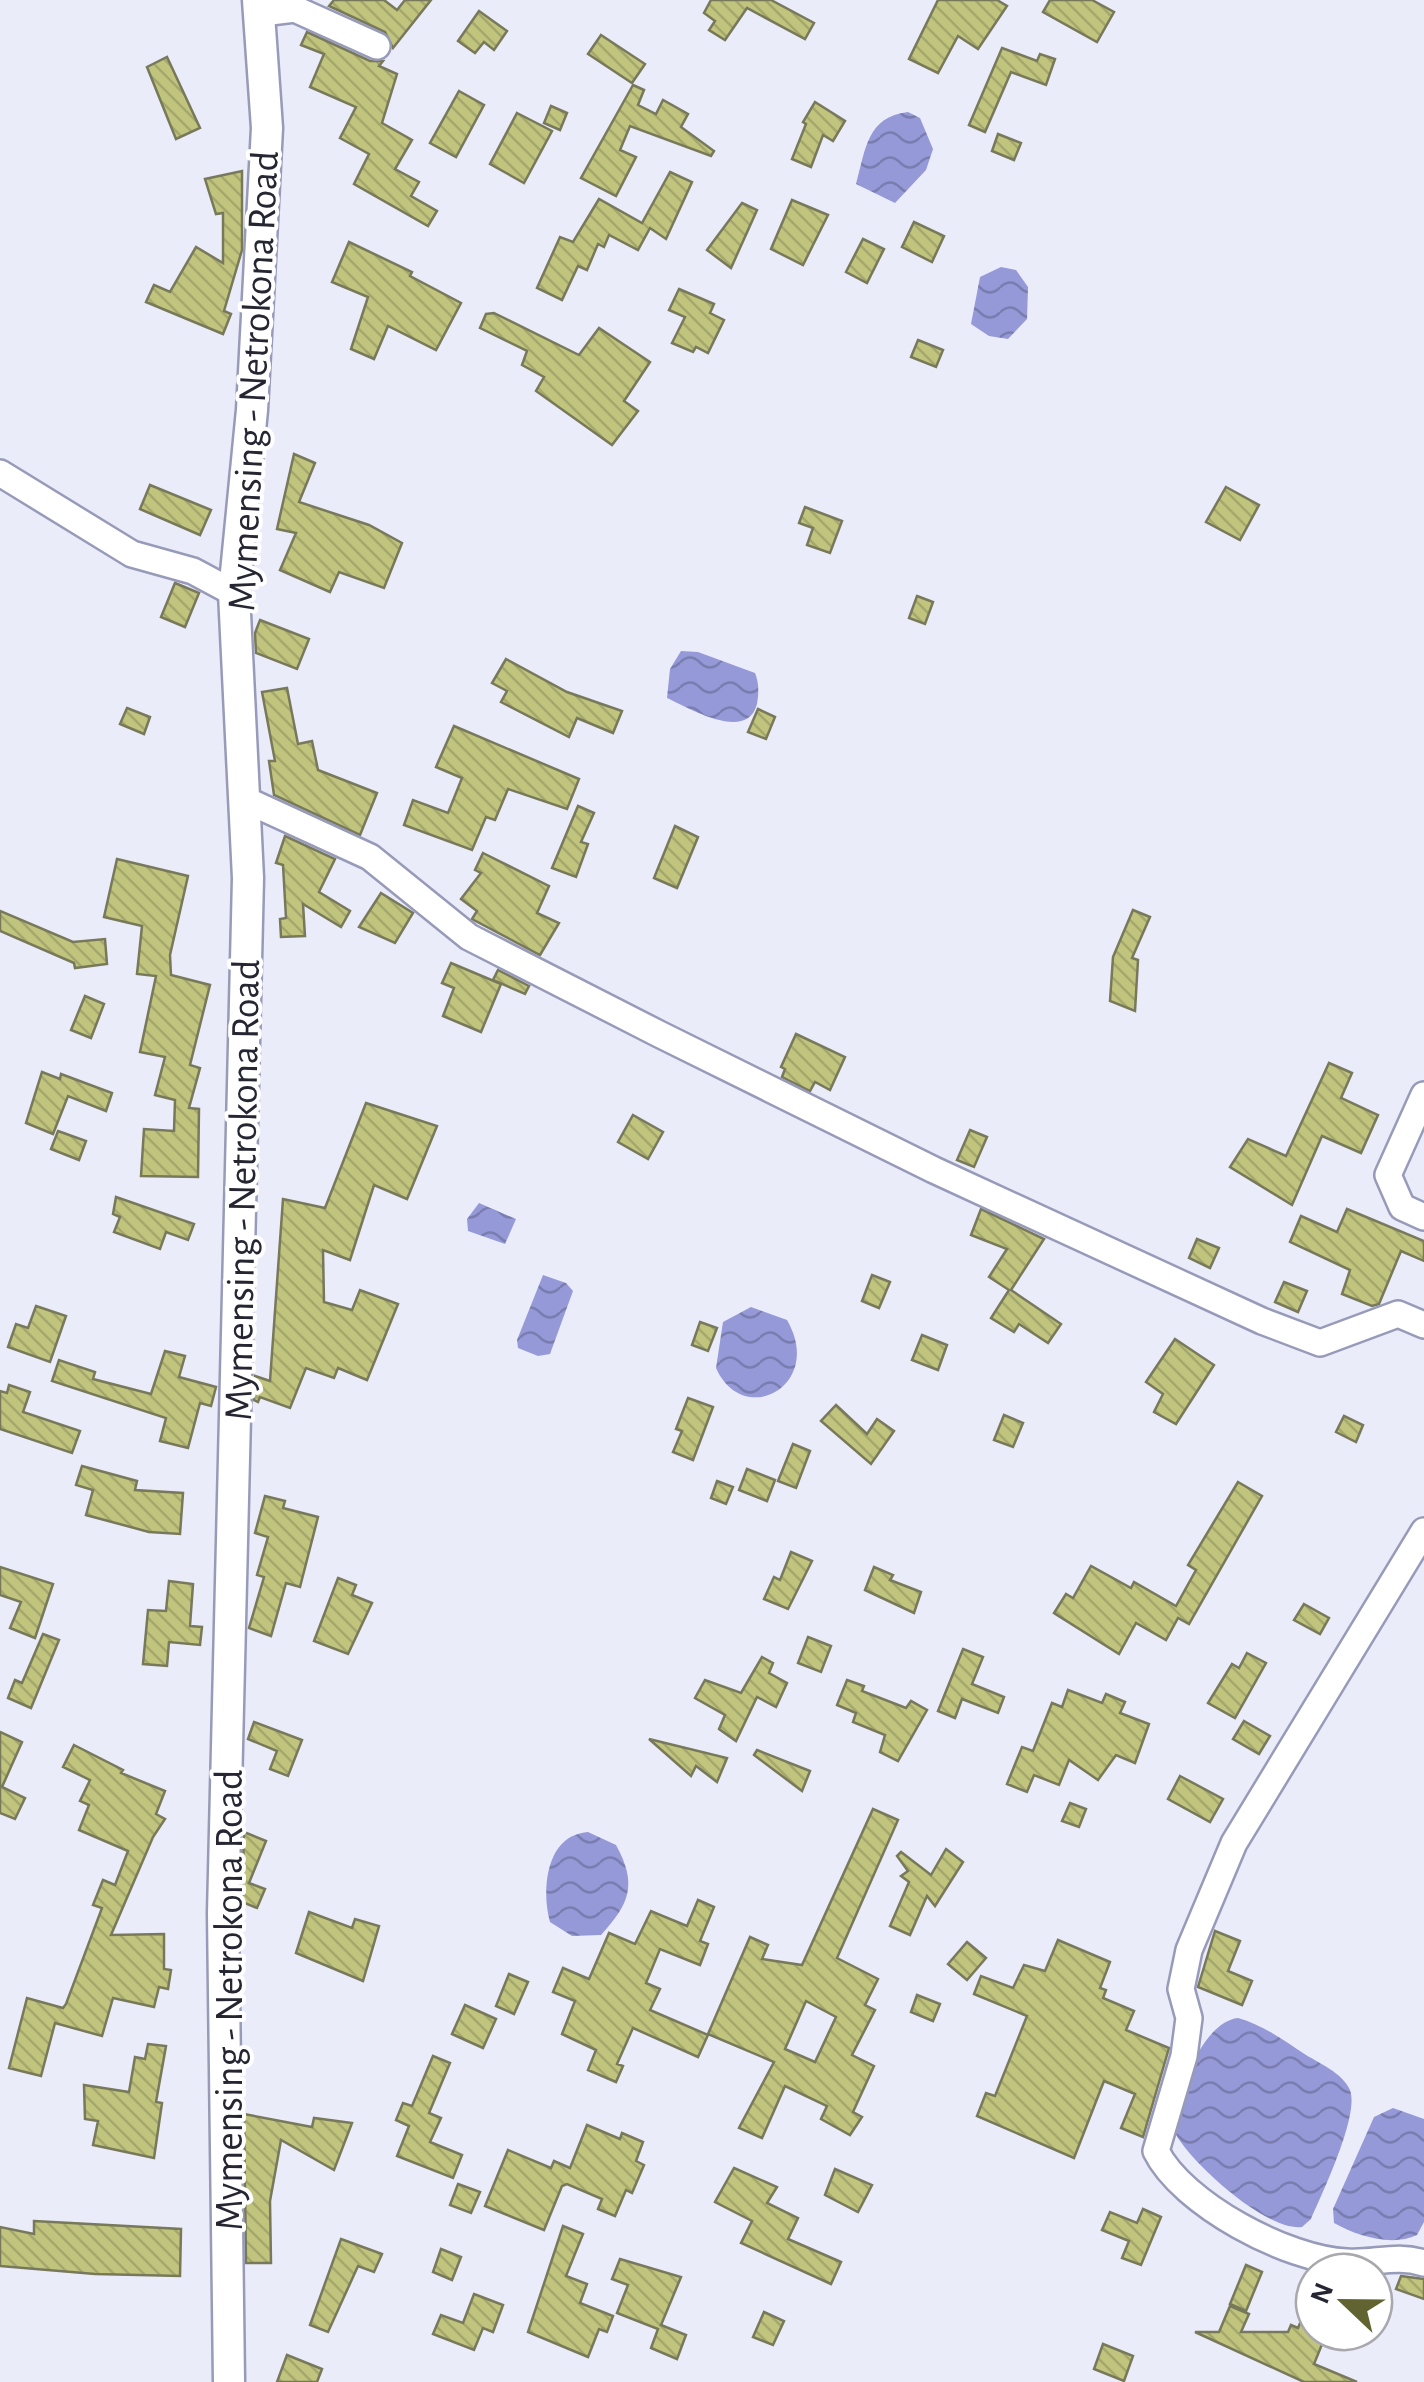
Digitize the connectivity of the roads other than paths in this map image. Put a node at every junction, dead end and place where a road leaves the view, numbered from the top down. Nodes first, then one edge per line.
1 (260, 7) edge
2 (377, 46) dead end
3 (0, 473) edge
4 (234, 593) junction
5 (248, 801) junction
6 (1424, 1095) edge
7 (1424, 1217) edge
8 (1424, 1325) edge
9 (1424, 1531) edge
10 (1424, 2263) edge
11 (229, 2382) edge

1 - 2 street
1 - 4 main road, Mymensing - Netrokona Road
3 - 4 street
4 - 5 main road, Mymensing - Netrokona Road
5 - 8 street
5 - 11 main road, Mymensing - Netrokona Road
6 - 7 street
9 - 10 street

